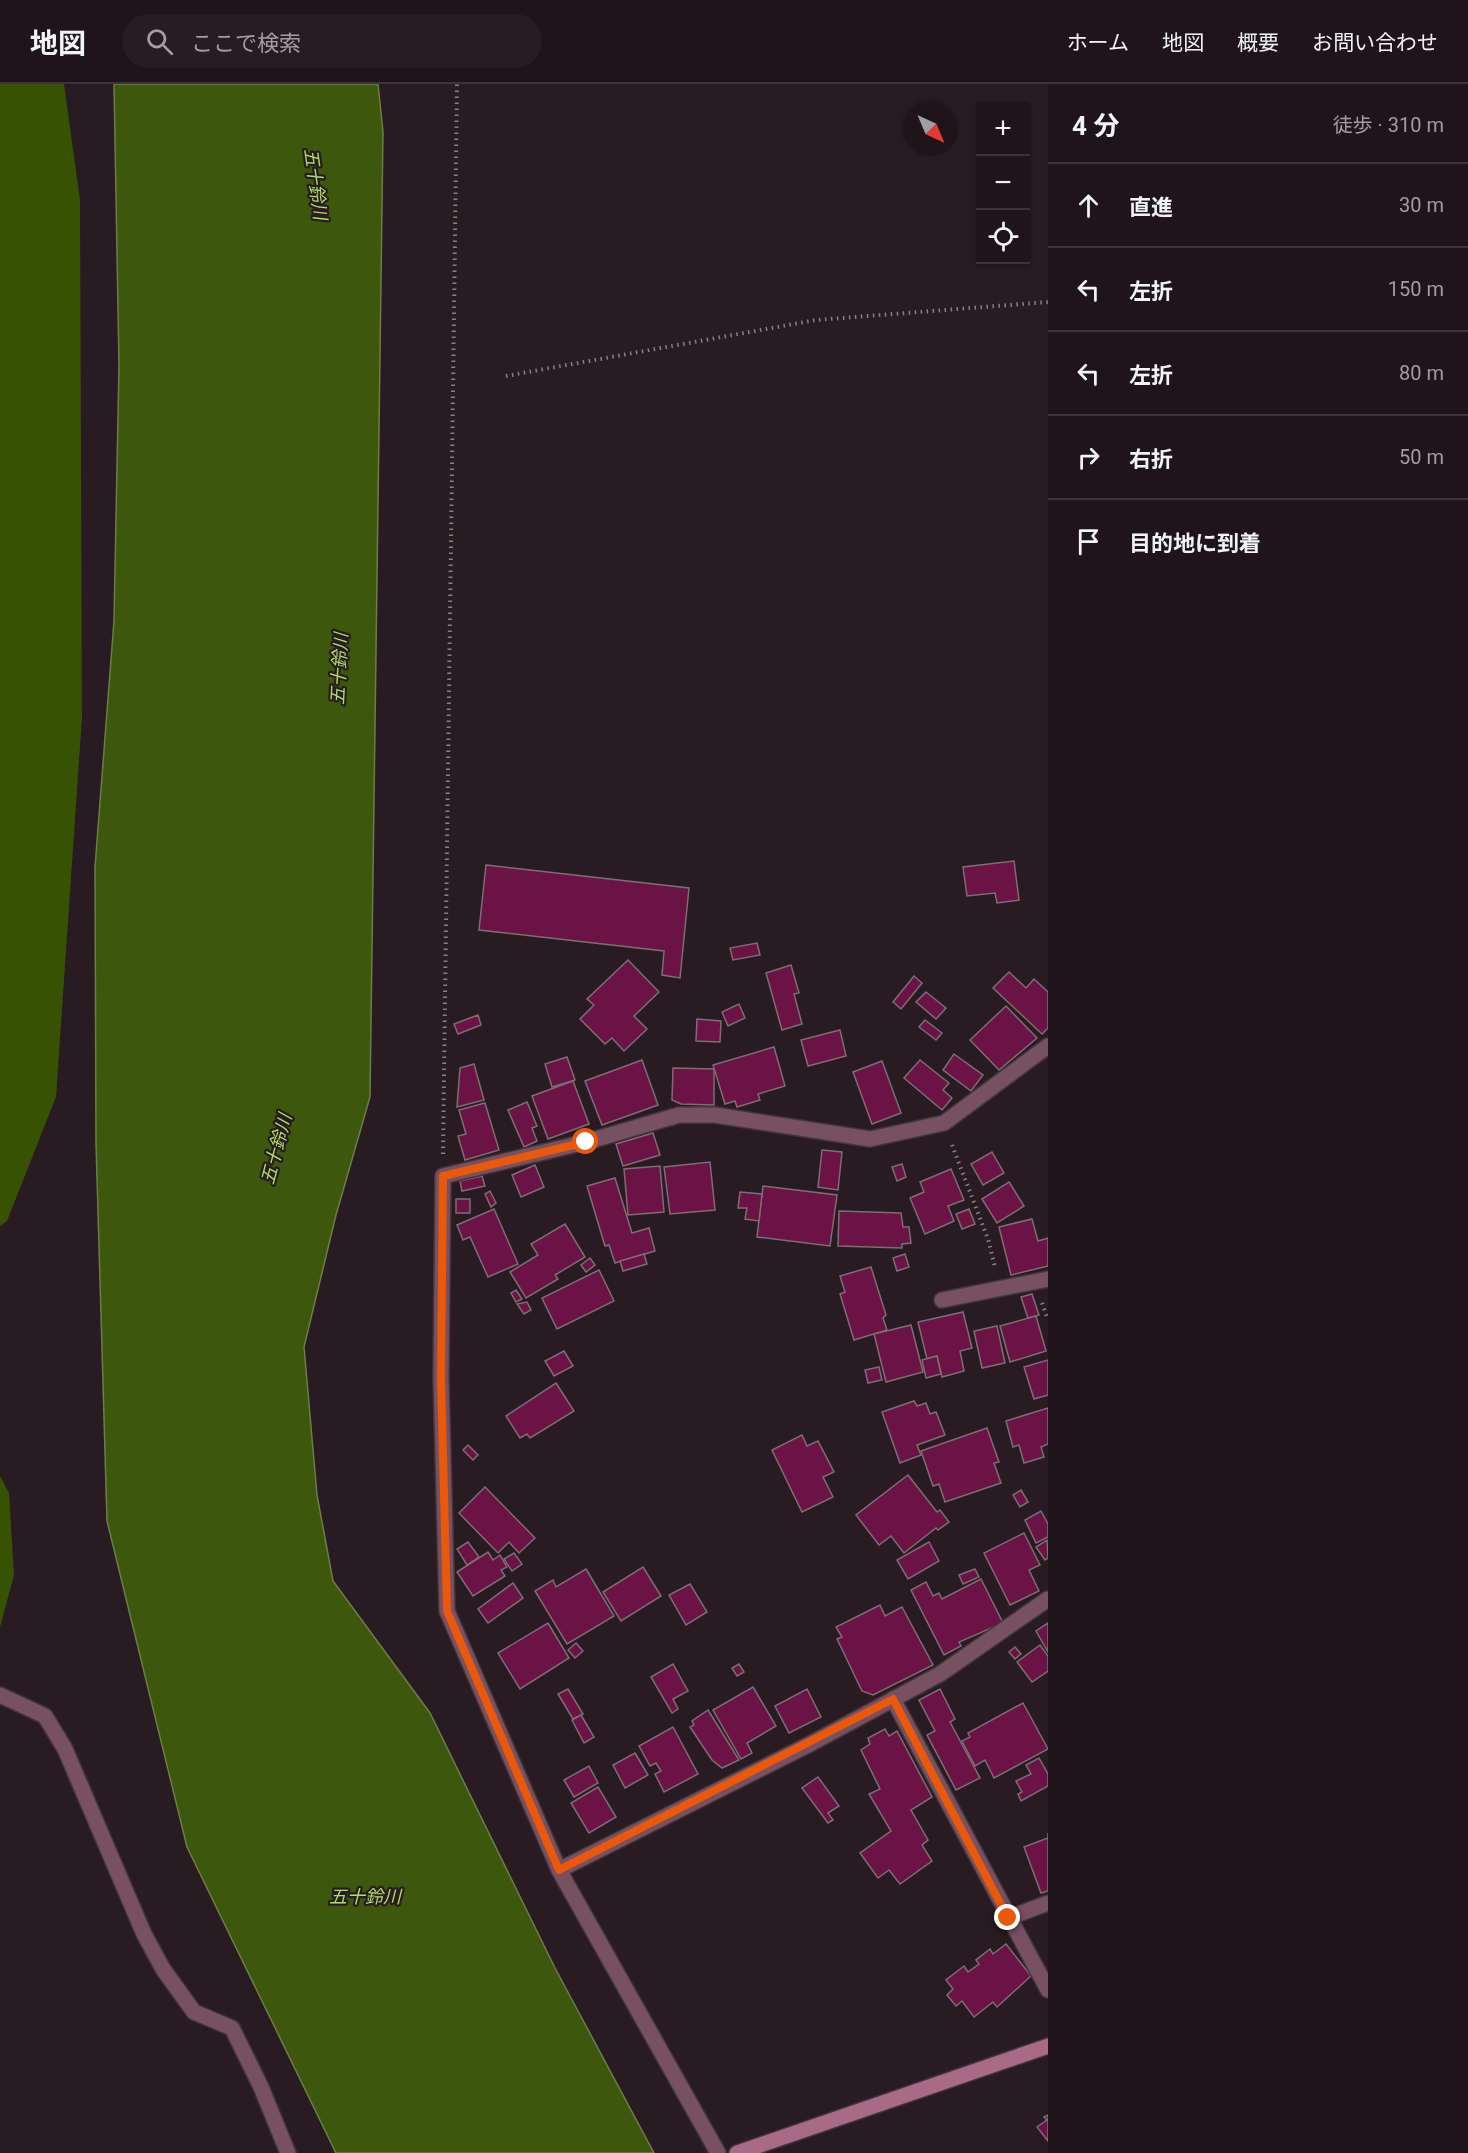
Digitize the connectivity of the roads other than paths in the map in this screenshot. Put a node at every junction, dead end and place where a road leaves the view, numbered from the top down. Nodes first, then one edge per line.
1 (1048, 1046) edge
2 (1048, 1279) edge
3 (942, 1300) dead end
4 (1048, 1599) edge
5 (0, 1695) edge
6 (893, 1699) junction
7 (559, 1870) junction
8 (1048, 1903) edge
9 (1008, 1918) junction
10 (1048, 1990) edge
11 (1048, 2046) edge
12 (288, 2153) edge
13 (718, 2153) edge
14 (737, 2153) edge

1 - 7 street
2 - 3 street
4 - 6 street
5 - 12 street
6 - 7 street
6 - 9 street
7 - 13 street
8 - 9 street
9 - 10 street
11 - 14 street

